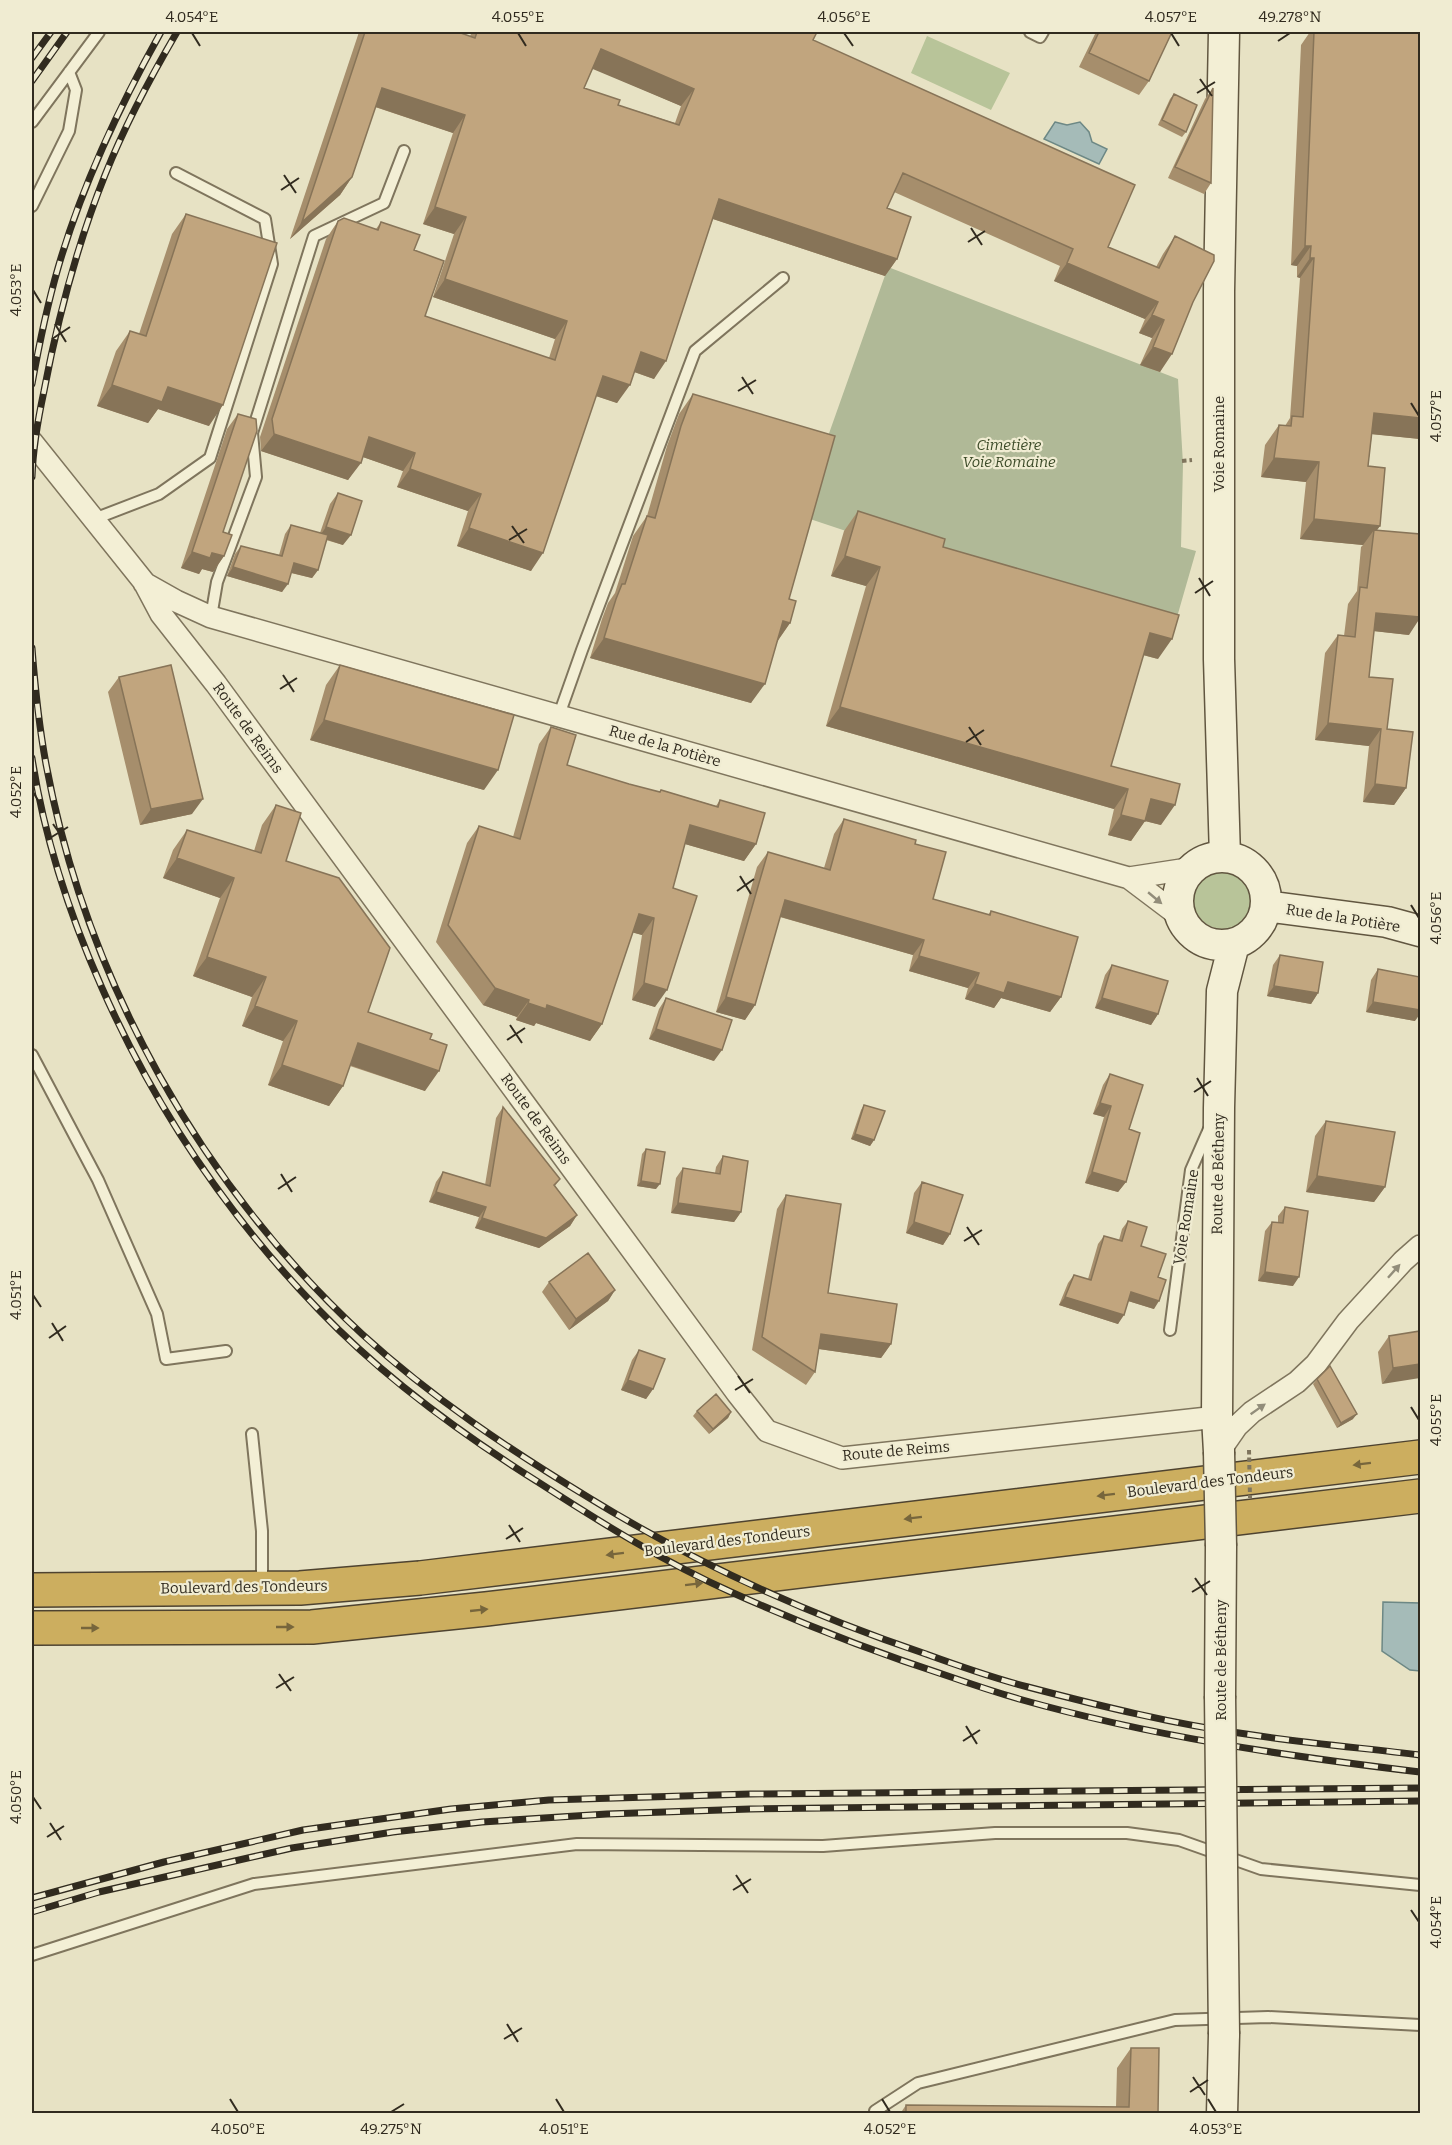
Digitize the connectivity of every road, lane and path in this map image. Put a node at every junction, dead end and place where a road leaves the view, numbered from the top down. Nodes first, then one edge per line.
1 (99, 32) edge
2 (1030, 32) edge
3 (1043, 32) edge
4 (1224, 32) edge
5 (69, 72) junction
6 (32, 122) edge
7 (404, 151) dead end
8 (176, 173) dead end
9 (32, 207) edge
10 (783, 278) dead end
11 (32, 442) edge
12 (94, 519) junction
13 (144, 582) junction
14 (211, 617) junction
15 (184, 643) junction
16 (559, 716) junction
17 (1225, 857) junction
18 (1194, 868) junction
19 (1129, 878) junction
20 (1266, 906) junction
21 (1182, 918) junction
22 (1420, 932) edge
23 (1202, 940) junction
24 (1233, 944) junction
25 (1222, 991) junction
26 (32, 1055) edge
27 (1219, 1108) junction
28 (1420, 1246) edge
29 (1170, 1330) dead end
30 (226, 1351) dead end
31 (1217, 1418) junction
32 (252, 1434) dead end
33 (1219, 1452) junction
34 (1420, 1456) edge
35 (1420, 1496) edge
36 (262, 1589) junction
37 (32, 1590) edge
38 (32, 1628) edge
39 (1420, 1886) edge
40 (32, 1955) edge
41 (1420, 2025) edge
42 (875, 2114) edge
43 (1222, 2114) edge

1 - 5 lane
2 - 3 lane
4 - 17 main road, Voie Romaine
5 - 6 lane
5 - 9 lane
7 - 14 lane
8 - 12 lane
10 - 16 lane
11 - 12 street, Route de Reims
12 - 13 street, Route de Reims
13 - 14 street, Rue de la Potière
13 - 15 street, Route de Reims
14 - 15 street
14 - 16 street, Rue de la Potière
15 - 31 street, Route de Reims
16 - 19 street, Rue de la Potière
17 - 18 main road
17 - 20 main road
18 - 19 street, Rue de la Potière
18 - 21 main road
19 -> 21 street
20 - 22 main road, Rue de la Potière
20 - 24 main road
21 - 23 main road
23 - 24 main road
23 - 25 main road, Route de Bétheny
24 - 25 main road, Route de Bétheny
25 - 27 main road, Route de Bétheny
26 - 30 lane
27 - 29 lane, Voie Romaine
27 - 31 main road, Route de Bétheny
33 -> 28 street
31 - 33 main road, Route de Bétheny
32 - 36 lane
33 - 43 main road, Route de Bétheny, bridge
34 -> 36 highway, Boulevard des Tondeurs
38 -> 35 highway
36 - 37 highway, Boulevard des Tondeurs
39 - 40 lane
41 - 42 lane

